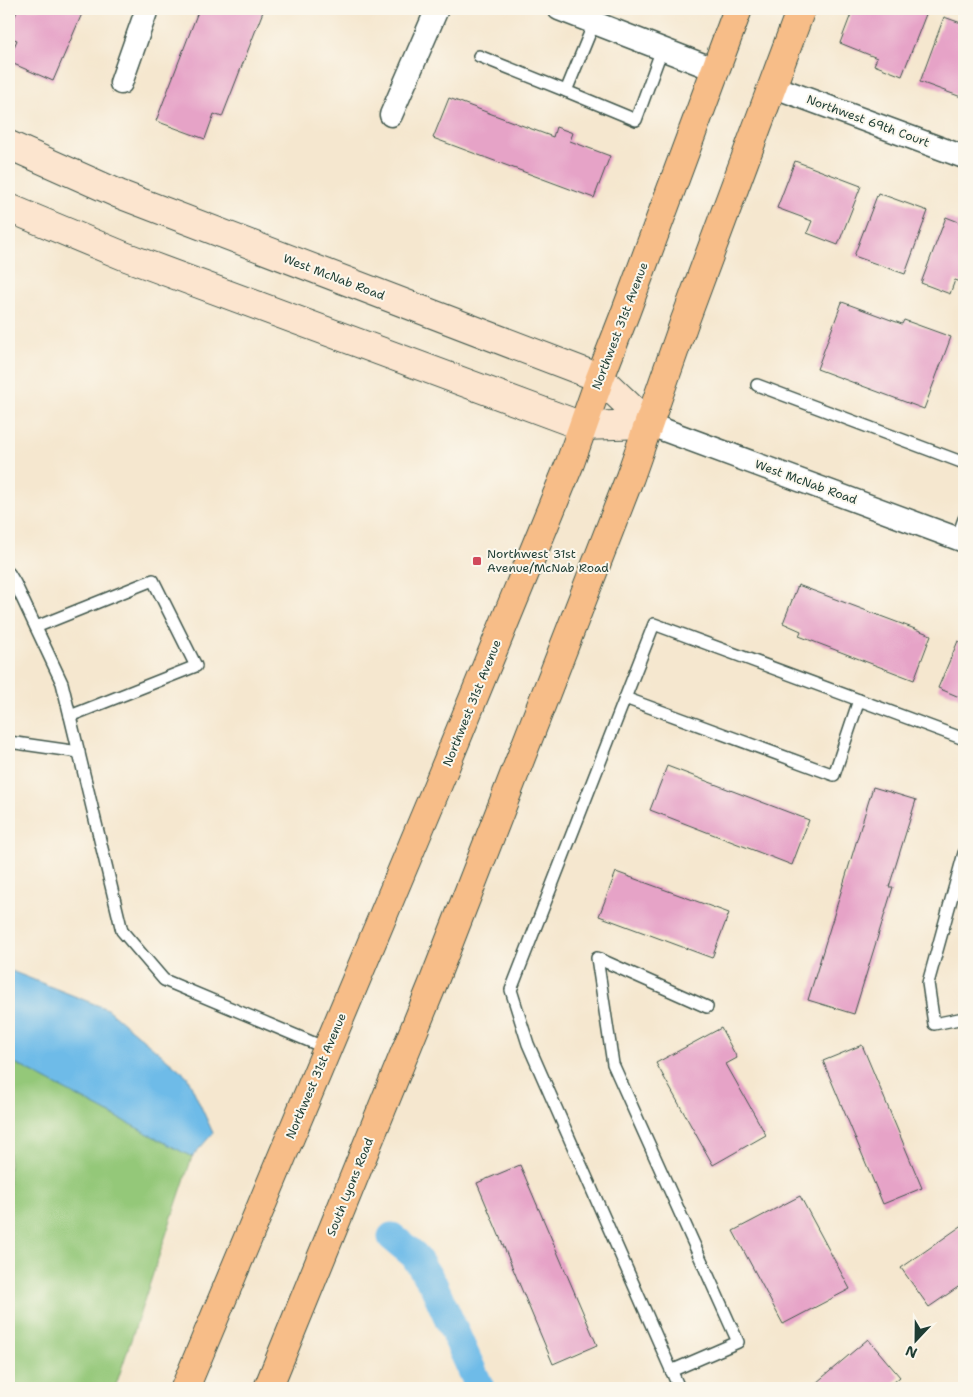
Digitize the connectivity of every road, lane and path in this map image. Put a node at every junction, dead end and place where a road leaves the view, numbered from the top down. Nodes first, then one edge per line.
1 (147, 9) edge
2 (437, 9) edge
3 (738, 9) edge
4 (800, 9) edge
5 (567, 10) edge
6 (594, 23) junction
7 (662, 49) junction
8 (479, 56) dead end
9 (716, 70) junction
10 (121, 83) dead end
11 (772, 86) junction
12 (566, 91) junction
13 (392, 115) dead end
14 (9, 145) edge
15 (964, 157) edge
16 (9, 208) edge
17 (600, 378) junction
18 (757, 385) dead end
19 (648, 424) junction
20 (582, 426) junction
21 (964, 463) edge
22 (962, 532) edge
23 (11, 581) edge
24 (36, 627) junction
25 (625, 698) junction
26 (859, 700) junction
27 (70, 716) junction
28 (964, 739) edge
29 (9, 742) edge
30 (79, 752) junction
31 (964, 853) edge
32 (708, 1007) dead end
33 (964, 1018) edge
34 (328, 1049) junction
35 (671, 1371) junction
36 (185, 1388) edge
37 (268, 1388) edge
38 (679, 1388) edge

1 - 10 street
2 - 13 street
3 - 9 main road, Northwest 31st Avenue
4 - 11 main road
5 - 6 street
6 - 7 street
6 - 12 lane
7 - 9 street
7 - 12 lane
8 - 12 lane
9 - 17 main road, Northwest 31st Avenue
11 - 15 street, Northwest 69th Court
11 - 19 main road
14 - 17 main road, West McNab Road
16 - 20 main road, West McNab Road
17 - 19 main road, West McNab Road
17 - 20 main road, Northwest 31st Avenue
18 - 21 lane
19 - 20 main road, West McNab Road
19 - 22 street, West McNab Road
19 - 37 main road, South Lyons Road
20 - 34 main road, Northwest 31st Avenue
23 - 24 lane
24 - 27 lane
24 - 27 lane
25 - 26 lane
25 - 26 lane
25 - 35 lane
26 - 28 lane
27 - 30 lane
29 - 30 lane
30 - 34 lane
31 - 33 lane
32 - 35 lane
34 - 36 main road, Northwest 31st Avenue
35 - 38 lane

